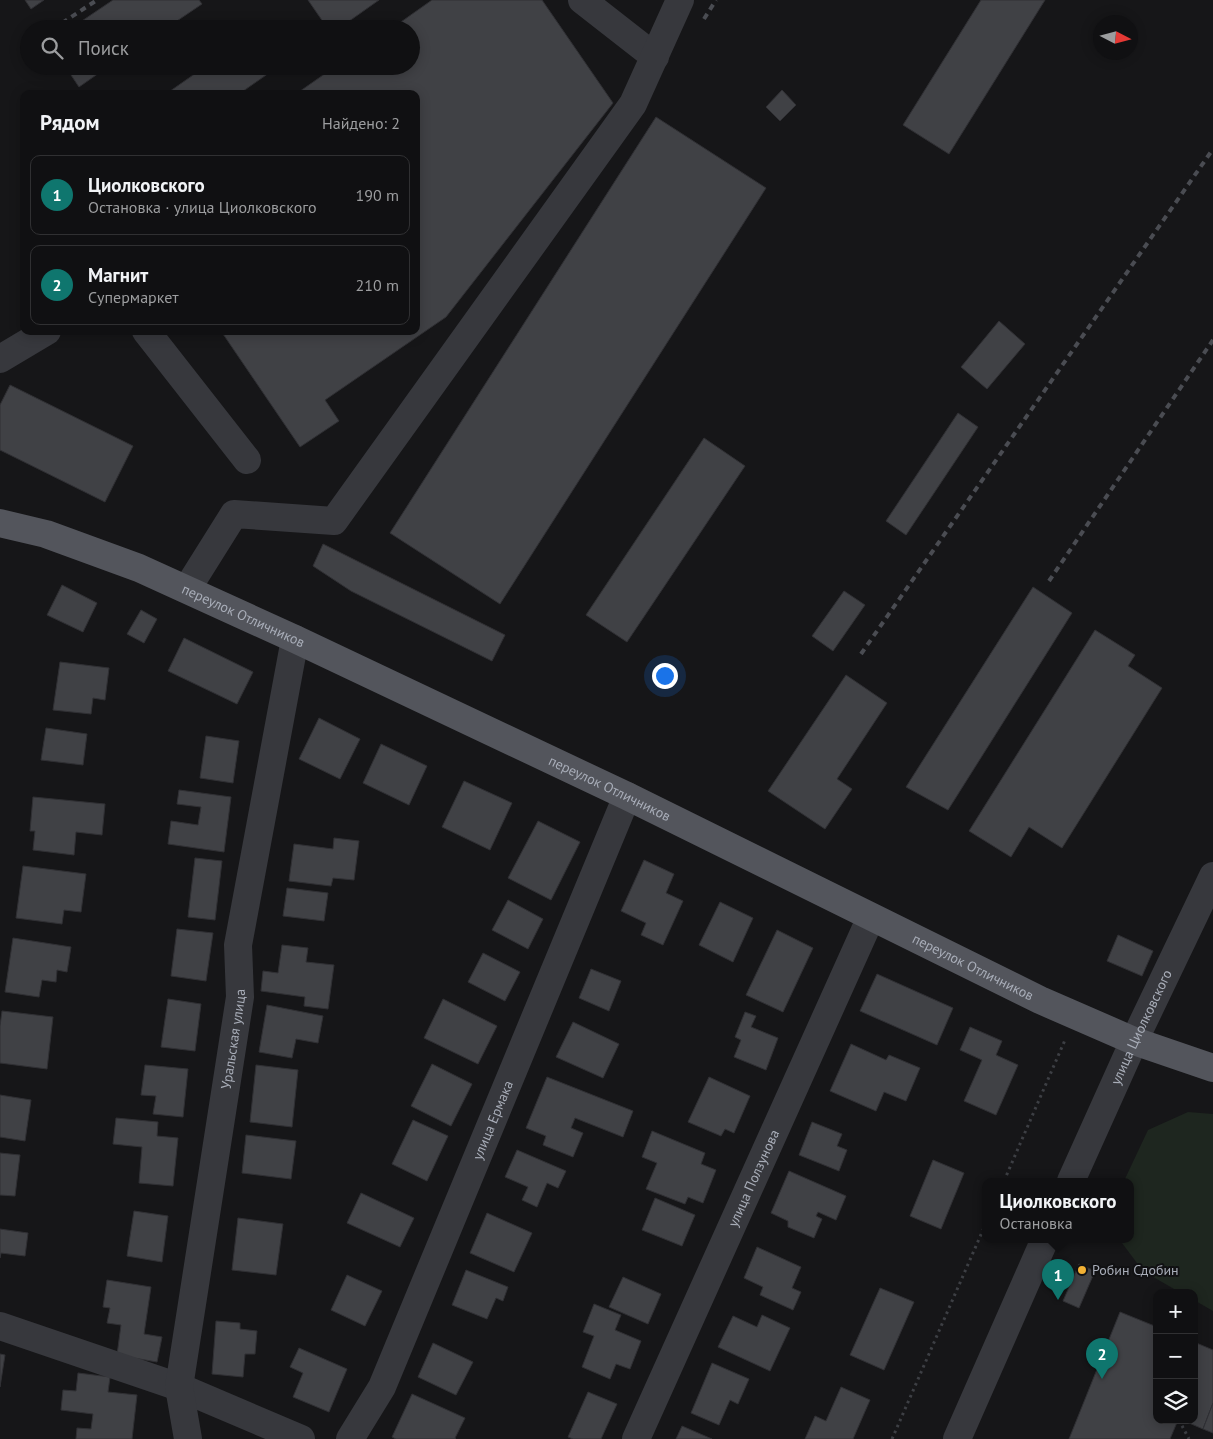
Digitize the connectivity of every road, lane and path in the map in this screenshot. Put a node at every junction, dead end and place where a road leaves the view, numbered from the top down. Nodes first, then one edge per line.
1 (582, 0) edge
2 (680, 0) edge
3 (655, 57) junction
4 (40, 335) edge
5 (149, 335) edge
6 (0, 359) edge
7 (247, 460) dead end
8 (0, 523) edge
9 (187, 589) junction
10 (296, 639) junction
11 (627, 796) junction
12 (1213, 876) edge
13 (872, 917) junction
14 (1076, 1016) junction
15 (1134, 1041) junction
16 (1213, 1068) edge
17 (1005, 1178) edge
18 (1072, 1178) edge
19 (982, 1232) edge
20 (1043, 1243) edge
21 (0, 1326) edge
22 (179, 1387) junction
23 (1181, 1424) edge
24 (188, 1439) edge
25 (300, 1439) edge
26 (350, 1439) edge
27 (636, 1439) edge
28 (892, 1439) edge
29 (957, 1439) edge
30 (1189, 1439) edge

1 - 3 street
2 - 3 street
3 - 9 street
4 - 6 street
5 - 7 street
8 - 9 main road, переулок Отличников
9 - 10 main road, переулок Отличников
10 - 11 main road, переулок Отличников
10 - 22 street, Уральская улица
11 - 13 main road, переулок Отличников
11 - 26 street, улица Ермака
12 - 15 street, улица Циолковского
13 - 14 main road, переулок Отличников
13 - 27 street, улица Ползунова
14 - 15 main road, переулок Отличников
14 - 17 path
15 - 16 main road, переулок Отличников
15 - 18 street, улица Циолковского
19 - 28 path
20 - 29 street
21 - 22 street
22 - 24 street, Уральская улица
22 - 25 street
23 - 30 path

